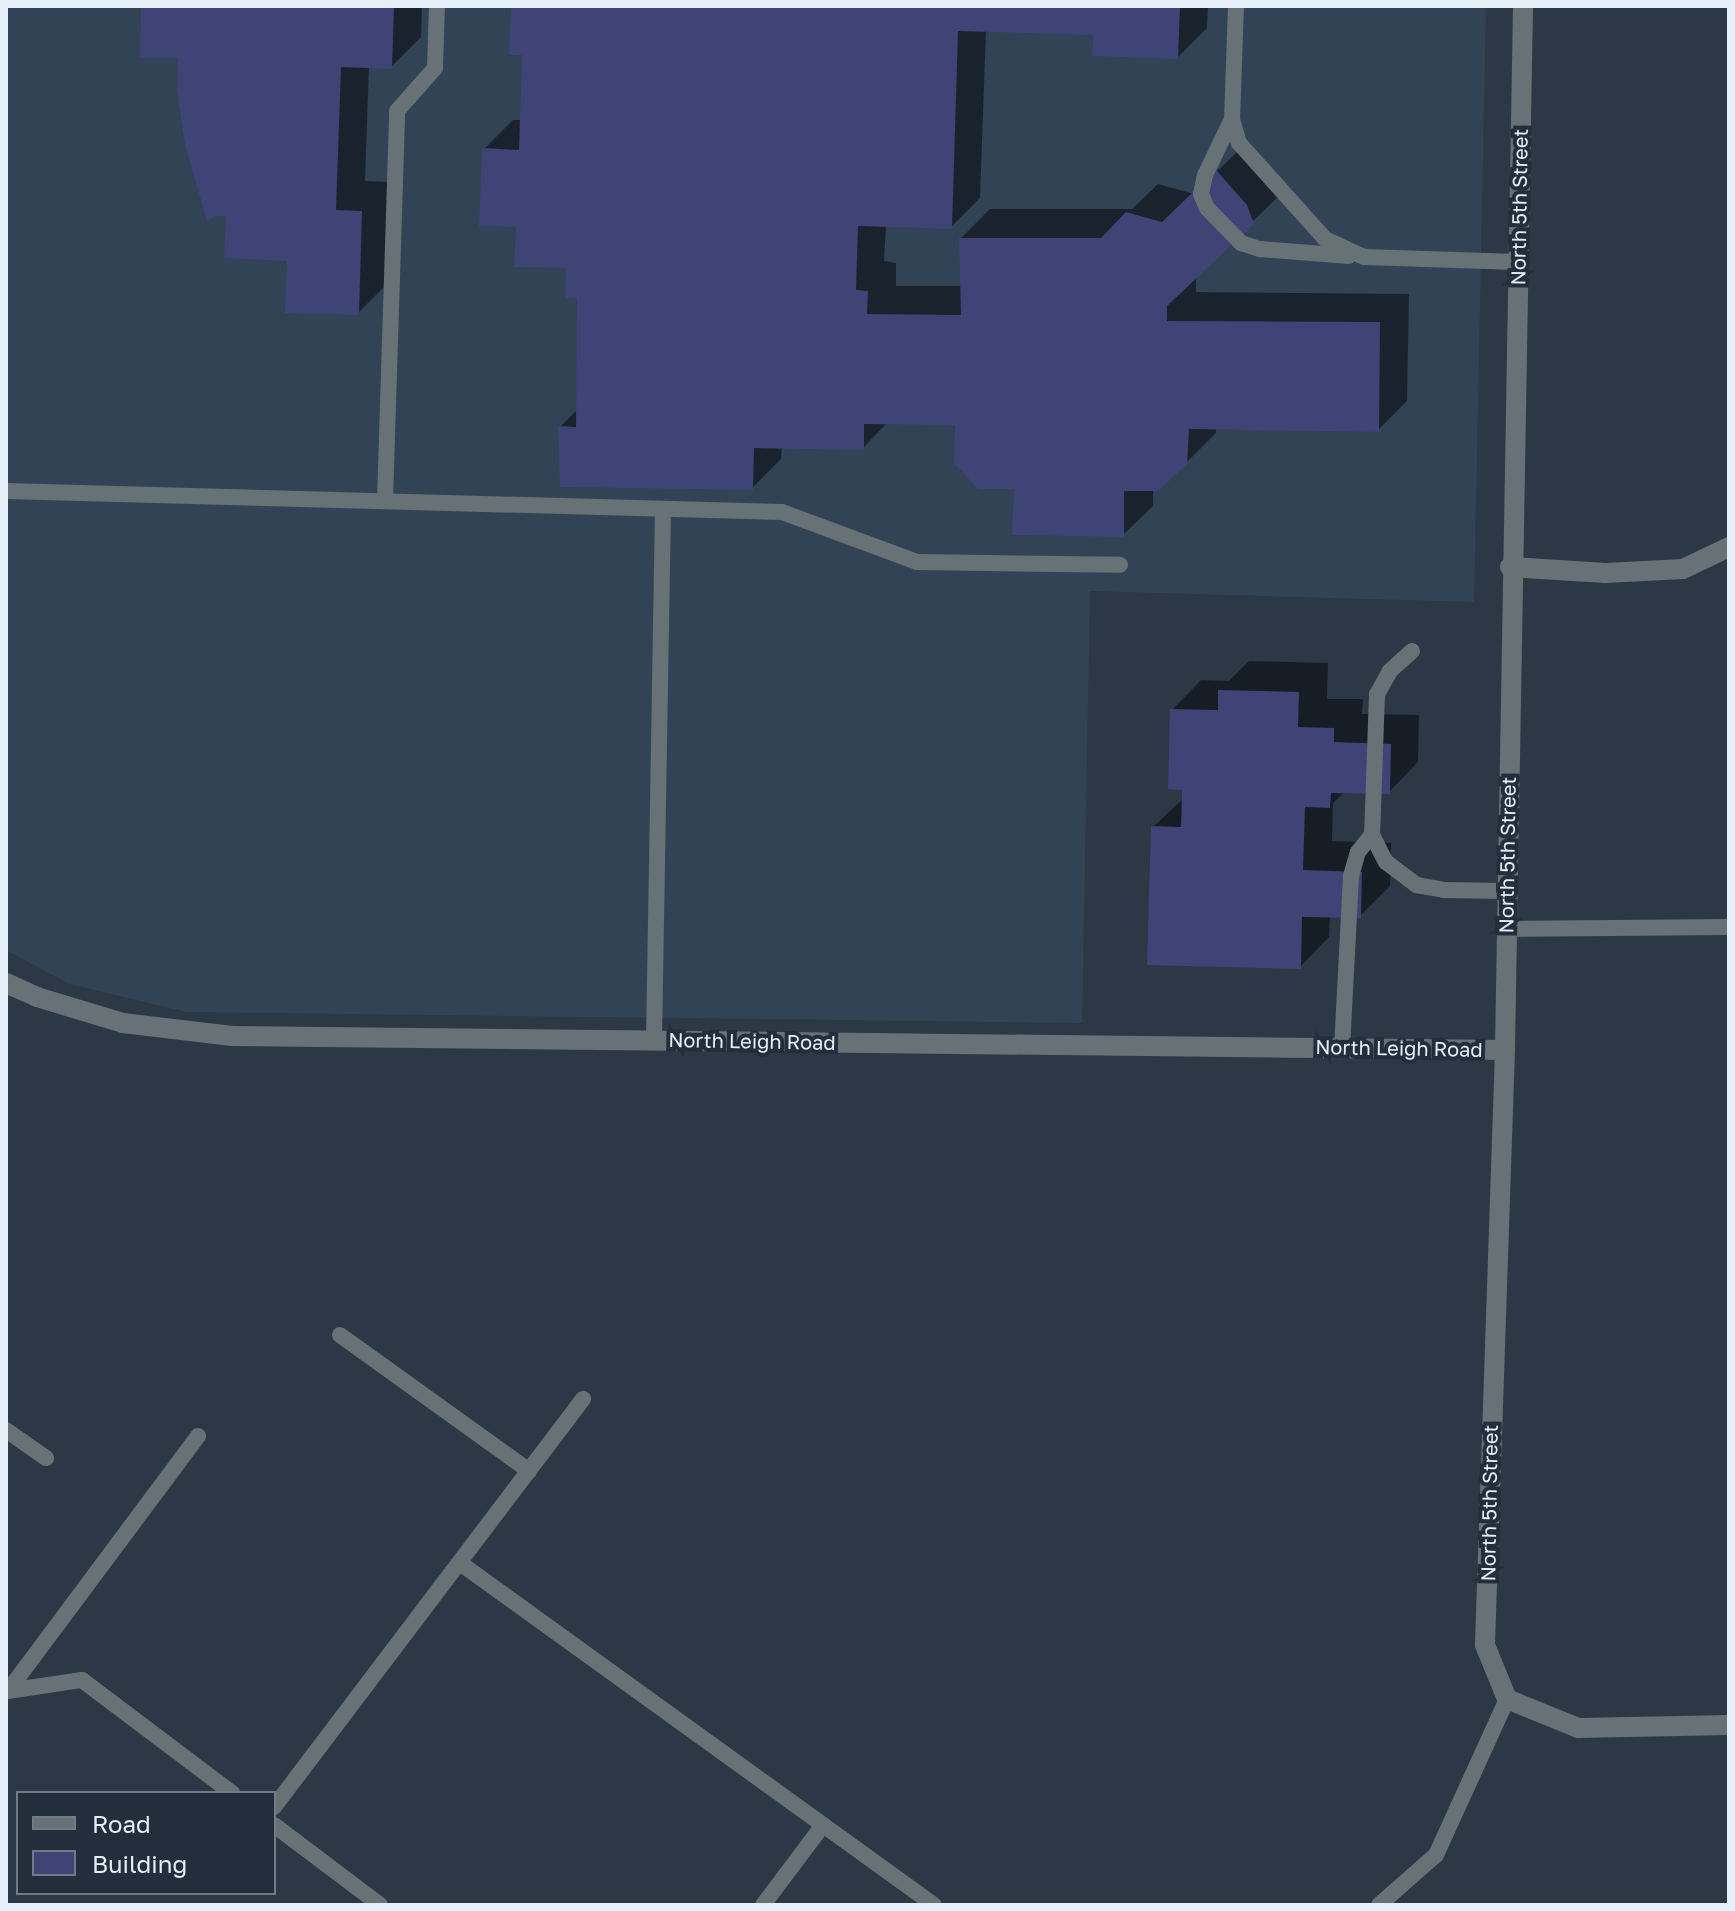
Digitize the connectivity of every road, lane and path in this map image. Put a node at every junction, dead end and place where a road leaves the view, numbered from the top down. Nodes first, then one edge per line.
1 (437, 6) edge
2 (1236, 6) edge
3 (1523, 6) edge
4 (1232, 119) junction
5 (1364, 257) junction
6 (1517, 262) junction
7 (6, 491) edge
8 (385, 500) junction
9 (663, 509) junction
10 (1729, 547) edge
11 (1120, 565) dead end
12 (1510, 567) junction
13 (1412, 651) dead end
14 (1372, 835) junction
15 (1506, 891) junction
16 (1729, 927) edge
17 (1506, 929) junction
18 (6, 983) edge
19 (654, 1040) junction
20 (1342, 1048) junction
21 (1505, 1050) junction
22 (340, 1335) dead end
23 (583, 1399) dead end
24 (6, 1430) edge
25 (198, 1436) dead end
26 (46, 1458) dead end
27 (529, 1471) junction
28 (460, 1563) junction
29 (7, 1691) edge
30 (1507, 1699) junction
31 (1729, 1725) edge
32 (229, 1791) edge
33 (276, 1804) edge
34 (823, 1825) junction
35 (276, 1827) edge
36 (380, 1905) edge
37 (763, 1905) edge
38 (934, 1905) edge
39 (1379, 1905) edge

1 - 8 lane
2 - 4 lane
3 - 6 street, North 5th Street
4 - 5 lane
4 - 5 lane
5 - 6 lane
6 - 12 street, North 5th Street
7 - 8 lane
8 - 9 lane
9 - 11 lane
9 - 19 lane
10 - 12 street
12 - 15 street, North 5th Street
13 - 14 lane
14 - 15 lane
14 - 20 lane
15 - 17 street, North 5th Street
16 - 17 lane
17 - 21 street, North 5th Street
18 - 19 street, North Leigh Road
19 - 20 street, North Leigh Road
20 - 21 street, North Leigh Road
21 - 30 street, North 5th Street
22 - 27 lane
23 - 27 lane
24 - 26 lane
25 - 29 lane
27 - 28 lane
28 - 33 lane
28 - 34 lane
29 - 32 lane
30 - 31 street
30 - 39 lane
34 - 37 lane
34 - 38 lane
35 - 36 lane

